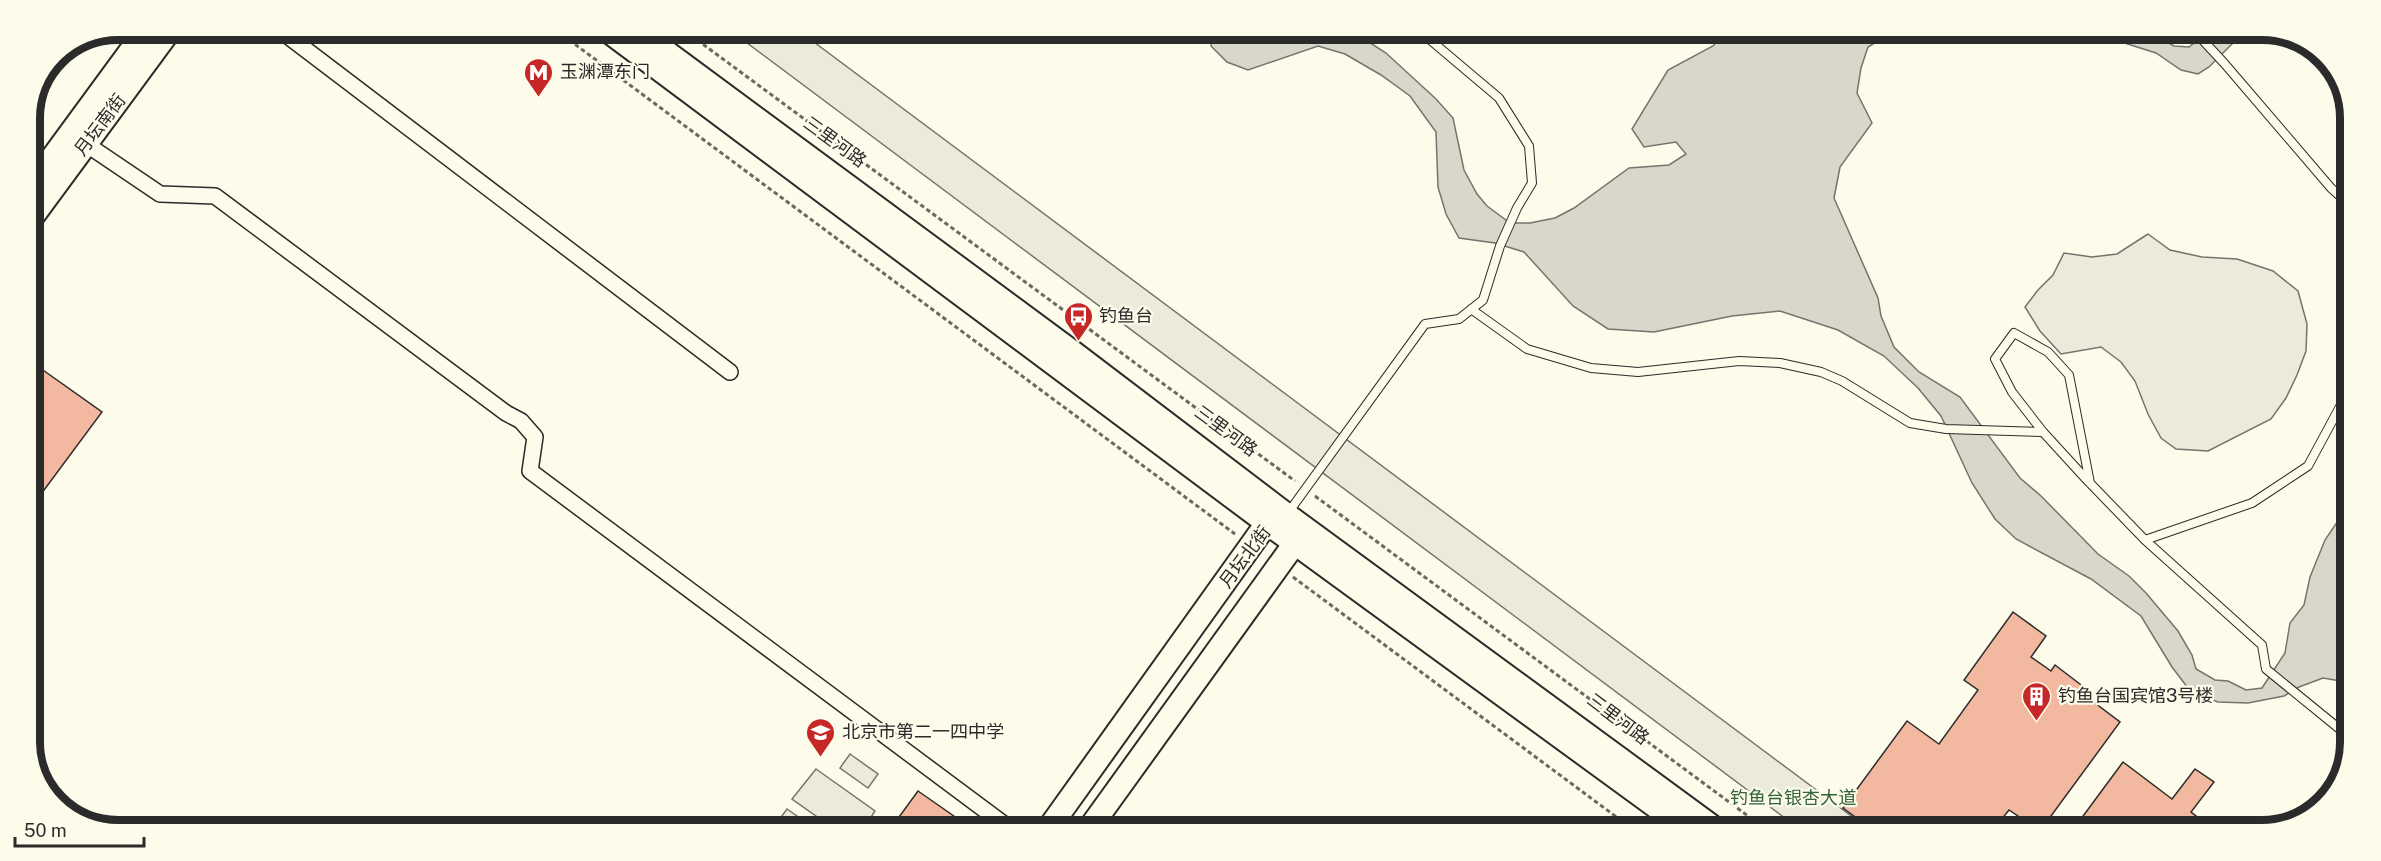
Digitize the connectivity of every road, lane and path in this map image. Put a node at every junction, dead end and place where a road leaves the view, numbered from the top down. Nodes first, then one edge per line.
1 (139, 40) edge
2 (163, 40) edge
3 (293, 40) edge
4 (569, 40) edge
5 (620, 40) edge
6 (650, 40) edge
7 (697, 40) edge
8 (1430, 40) edge
9 (2203, 40) edge
10 (86, 144) junction
11 (40, 186) edge
12 (40, 189) edge
13 (2340, 197) edge
14 (1471, 309) junction
15 (730, 372) dead end
16 (2340, 407) edge
17 (2043, 432) junction
18 (2090, 483) junction
19 (1306, 489) junction
20 (1277, 519) junction
21 (2145, 540) junction
22 (1295, 543) junction
23 (1250, 546) junction
24 (1277, 566) junction
25 (2340, 729) edge
26 (998, 820) edge
27 (1055, 820) edge
28 (1095, 820) edge
29 (1620, 820) edge
30 (1674, 820) edge
31 (1703, 820) edge
32 (1753, 820) edge

1 - 11 main road, 月坛南街
2 - 10 main road, 月坛南街
3 - 15 street
4 - 23 path
5 - 20 main road, 三里河路
6 - 20 main road, 三里河路
7 - 19 path, 三里河路
8 - 14 lane
9 - 13 lane
10 - 12 main road, 月坛南街
10 - 26 street
14 - 17 lane
14 - 19 lane
16 - 21 lane
17 - 18 lane
17 - 18 lane
18 - 21 lane
19 - 20 lane
19 - 32 path, 三里河路
20 - 22 main road, 三里河路
20 - 23 main road, 月坛北街
20 - 31 main road, 三里河路
21 - 25 lane
22 - 24 main road, 月坛北街
22 - 30 main road, 三里河路
23 - 27 main road, 月坛北街
24 - 28 main road, 月坛北街
24 - 29 path

